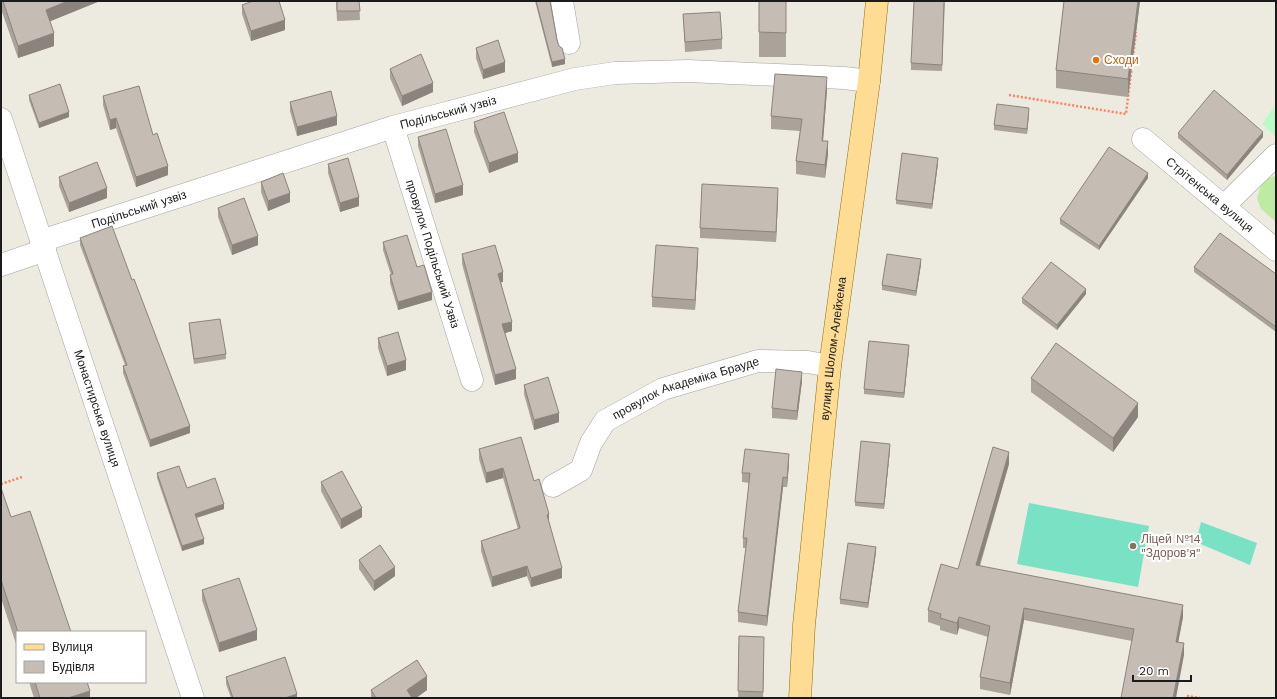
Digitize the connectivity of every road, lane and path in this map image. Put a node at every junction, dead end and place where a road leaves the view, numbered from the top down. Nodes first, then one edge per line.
1 (562, 1) edge
2 (877, 1) edge
3 (1136, 32) edge
4 (569, 43) dead end
5 (869, 81) junction
6 (1009, 95) dead end
7 (1, 119) edge
8 (393, 127) junction
9 (1144, 139) dead end
10 (1276, 155) edge
11 (1224, 206) junction
12 (43, 246) junction
13 (1276, 250) edge
14 (1, 265) edge
15 (830, 366) junction
16 (472, 380) dead end
17 (22, 477) dead end
18 (1, 484) edge
19 (553, 486) dead end
20 (1187, 696) dead end
21 (194, 698) edge
22 (800, 698) edge
23 (1200, 698) edge

1 - 4 street
2 - 5 main road, вулиця Шолом-Алейхема
3 - 6 path
5 - 8 street, Подільський узвіз
5 - 15 main road, вулиця Шолом-Алейхема
7 - 12 street, Монастирська вулиця
8 - 12 street, Подільський узвіз
8 - 16 street, провулок Подільський Узвіз
9 - 11 street, Стрітенська вулиця
10 - 11 street
11 - 13 street, Стрітенська вулиця
12 - 14 street, Подільський узвіз
12 - 21 street, Монастирська вулиця
15 - 19 street, провулок Академіка Брауде
15 - 22 main road, вулиця Шолом-Алейхема
17 - 18 path
20 - 23 path

